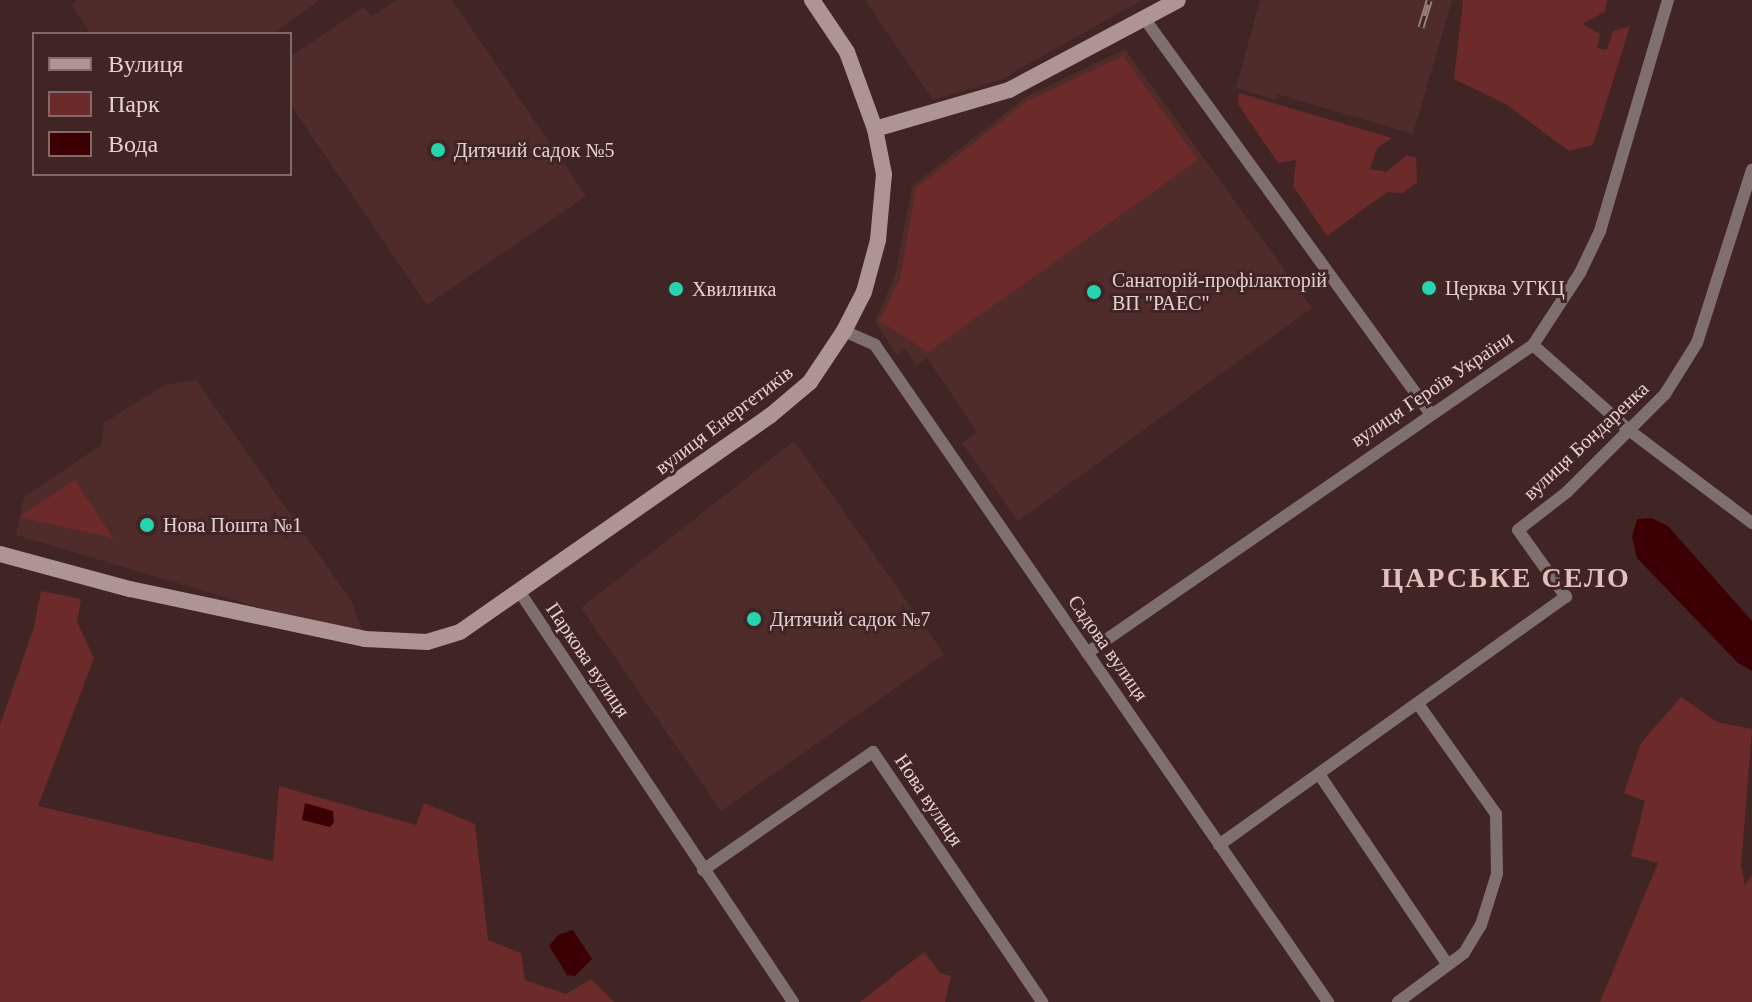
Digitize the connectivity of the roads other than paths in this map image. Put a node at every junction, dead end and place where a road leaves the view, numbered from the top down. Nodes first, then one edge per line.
1 (812, 0) edge
2 (1178, 0) edge
3 (1668, 0) edge
4 (1144, 18) junction
5 (875, 129) junction
6 (1752, 170) edge
7 (844, 331) junction
8 (1533, 345) junction
9 (1430, 413) junction
10 (1630, 431) junction
11 (1752, 523) edge
12 (0, 554) edge
13 (519, 591) junction
14 (1087, 653) junction
15 (1418, 704) junction
16 (1319, 774) junction
17 (1219, 845) junction
18 (703, 870) junction
19 (1448, 965) junction
20 (793, 1002) edge
21 (1042, 1002) edge
22 (1328, 1002) edge
23 (1398, 1002) edge

1 - 5 street, вулиця Енергетиків
2 - 4 street
3 - 8 street, вулиця Героїв України
4 - 5 street
4 - 9 street
5 - 7 street, вулиця Енергетиків
6 - 10 street, вулиця Бондаренка
7 - 13 street, вулиця Енергетиків
7 - 14 street, Садова вулиця
8 - 9 street, вулиця Героїв України
8 - 10 street
9 - 14 street, вулиця Героїв України
10 - 11 street
10 - 15 street, вулиця Бондаренка
12 - 13 street, Паркова вулиця
13 - 18 street, Паркова вулиця
14 - 17 street, Садова вулиця
15 - 16 street, вулиця Бондаренка
15 - 19 street
16 - 17 street, вулиця Бондаренка
16 - 19 street
17 - 22 street, Садова вулиця
18 - 20 street, Паркова вулиця
18 - 21 street, Нова вулиця
19 - 23 street

